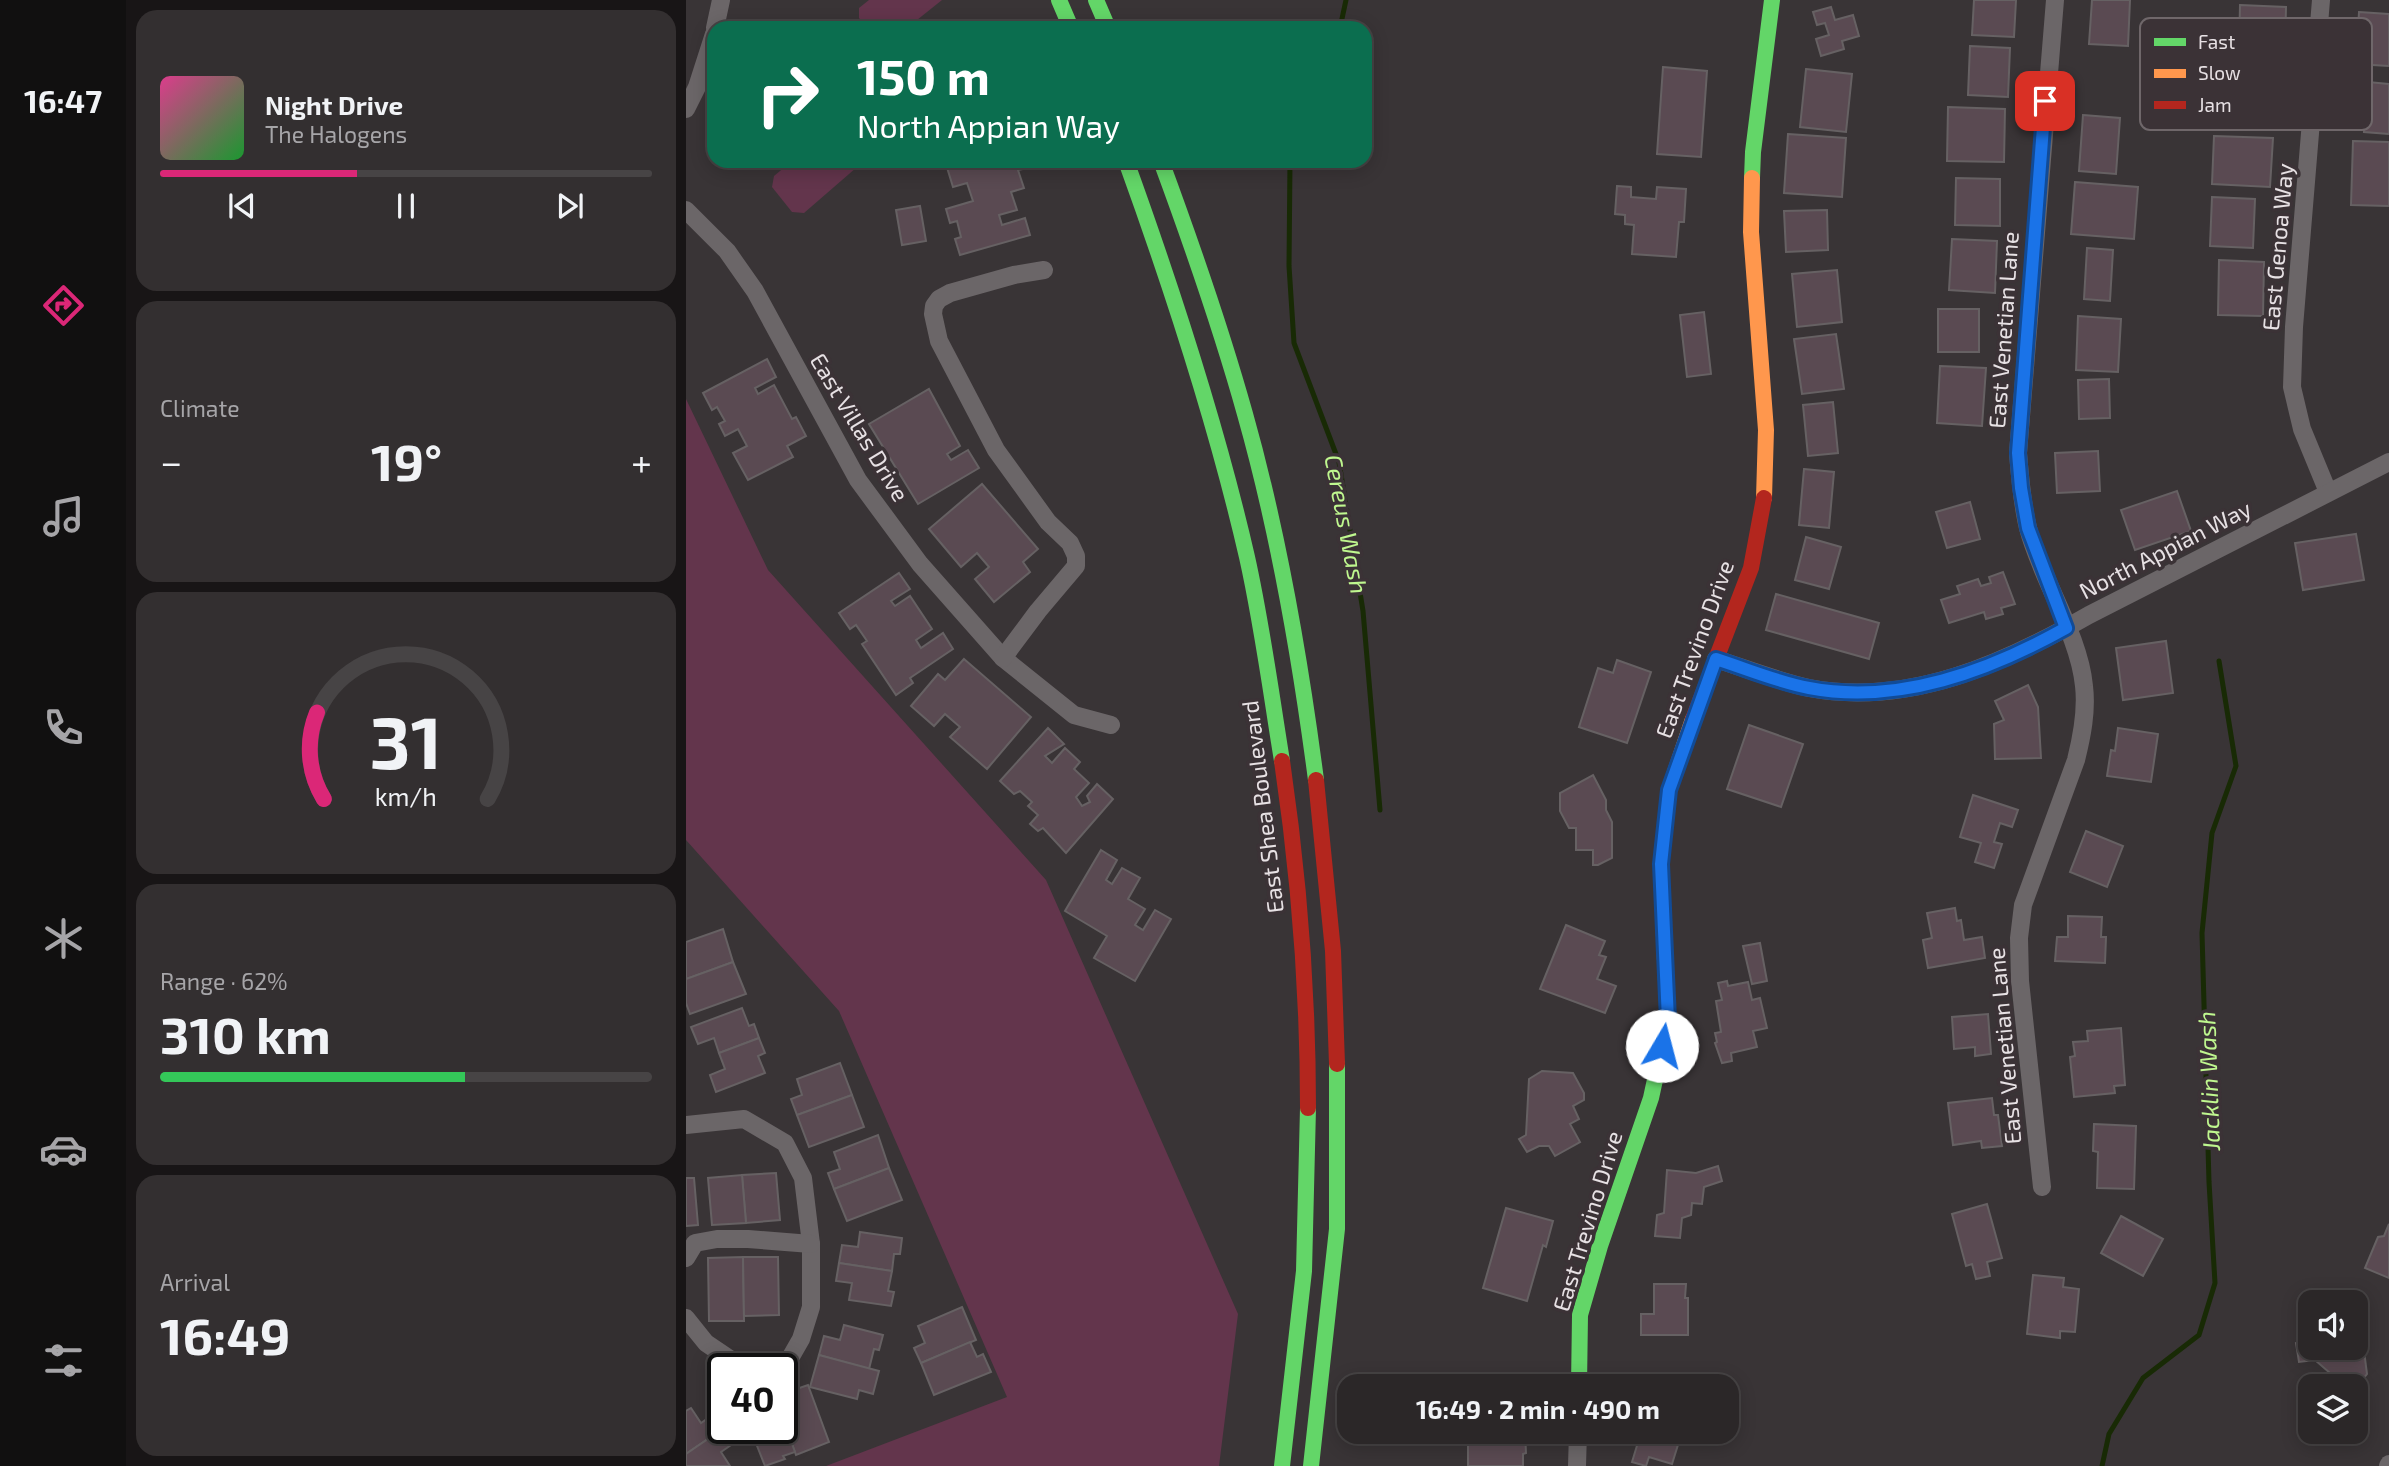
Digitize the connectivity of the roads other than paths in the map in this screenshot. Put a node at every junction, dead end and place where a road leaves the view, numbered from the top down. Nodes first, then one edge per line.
1 (721, 0) edge
2 (1059, 0) edge
3 (1096, 0) edge
4 (1772, 0) edge
5 (2055, 0) edge
6 (2321, 0) edge
7 (2320, 18) edge
8 (716, 21) edge
9 (1068, 21) edge
10 (1105, 21) edge
11 (707, 56) edge
12 (686, 109) edge
13 (2310, 130) edge
14 (1129, 168) edge
15 (1164, 168) edge
16 (686, 210) edge
17 (1045, 270) dead end
18 (2389, 462) edge
19 (2328, 492) junction
20 (2066, 628) junction
21 (1003, 658) junction
22 (1716, 659) junction
23 (1305, 700) junction
24 (1273, 705) junction
25 (1111, 725) dead end
26 (687, 1123) edge
27 (2042, 1187) dead end
28 (811, 1244) junction
29 (686, 1258) edge
30 (686, 1318) edge
31 (721, 1353) edge
32 (793, 1353) edge
33 (1578, 1374) edge
34 (1578, 1444) edge
35 (1282, 1466) edge
36 (1311, 1466) edge
37 (1577, 1466) edge

1 - 8 street
2 - 9 main road
3 - 10 main road
4 - 22 main road, East Trevino Drive
5 - 20 street, East Venetian Lane
6 - 7 street, East Genoa Way
11 - 12 street
13 - 19 street, East Genoa Way
14 - 24 main road, East Shea Boulevard
15 - 23 main road
16 - 21 street, East Villas Drive
17 - 21 street
18 - 19 street, North Appian Way
19 - 20 street, North Appian Way
20 - 22 street, North Appian Way
20 - 27 street, East Venetian Lane
21 - 25 street, East Villas Drive
22 - 33 main road, East Trevino Drive
23 - 24 main road
23 - 36 main road
24 - 35 main road, East Shea Boulevard
26 - 28 street
28 - 29 street
28 - 32 street
30 - 31 street
34 - 37 street

